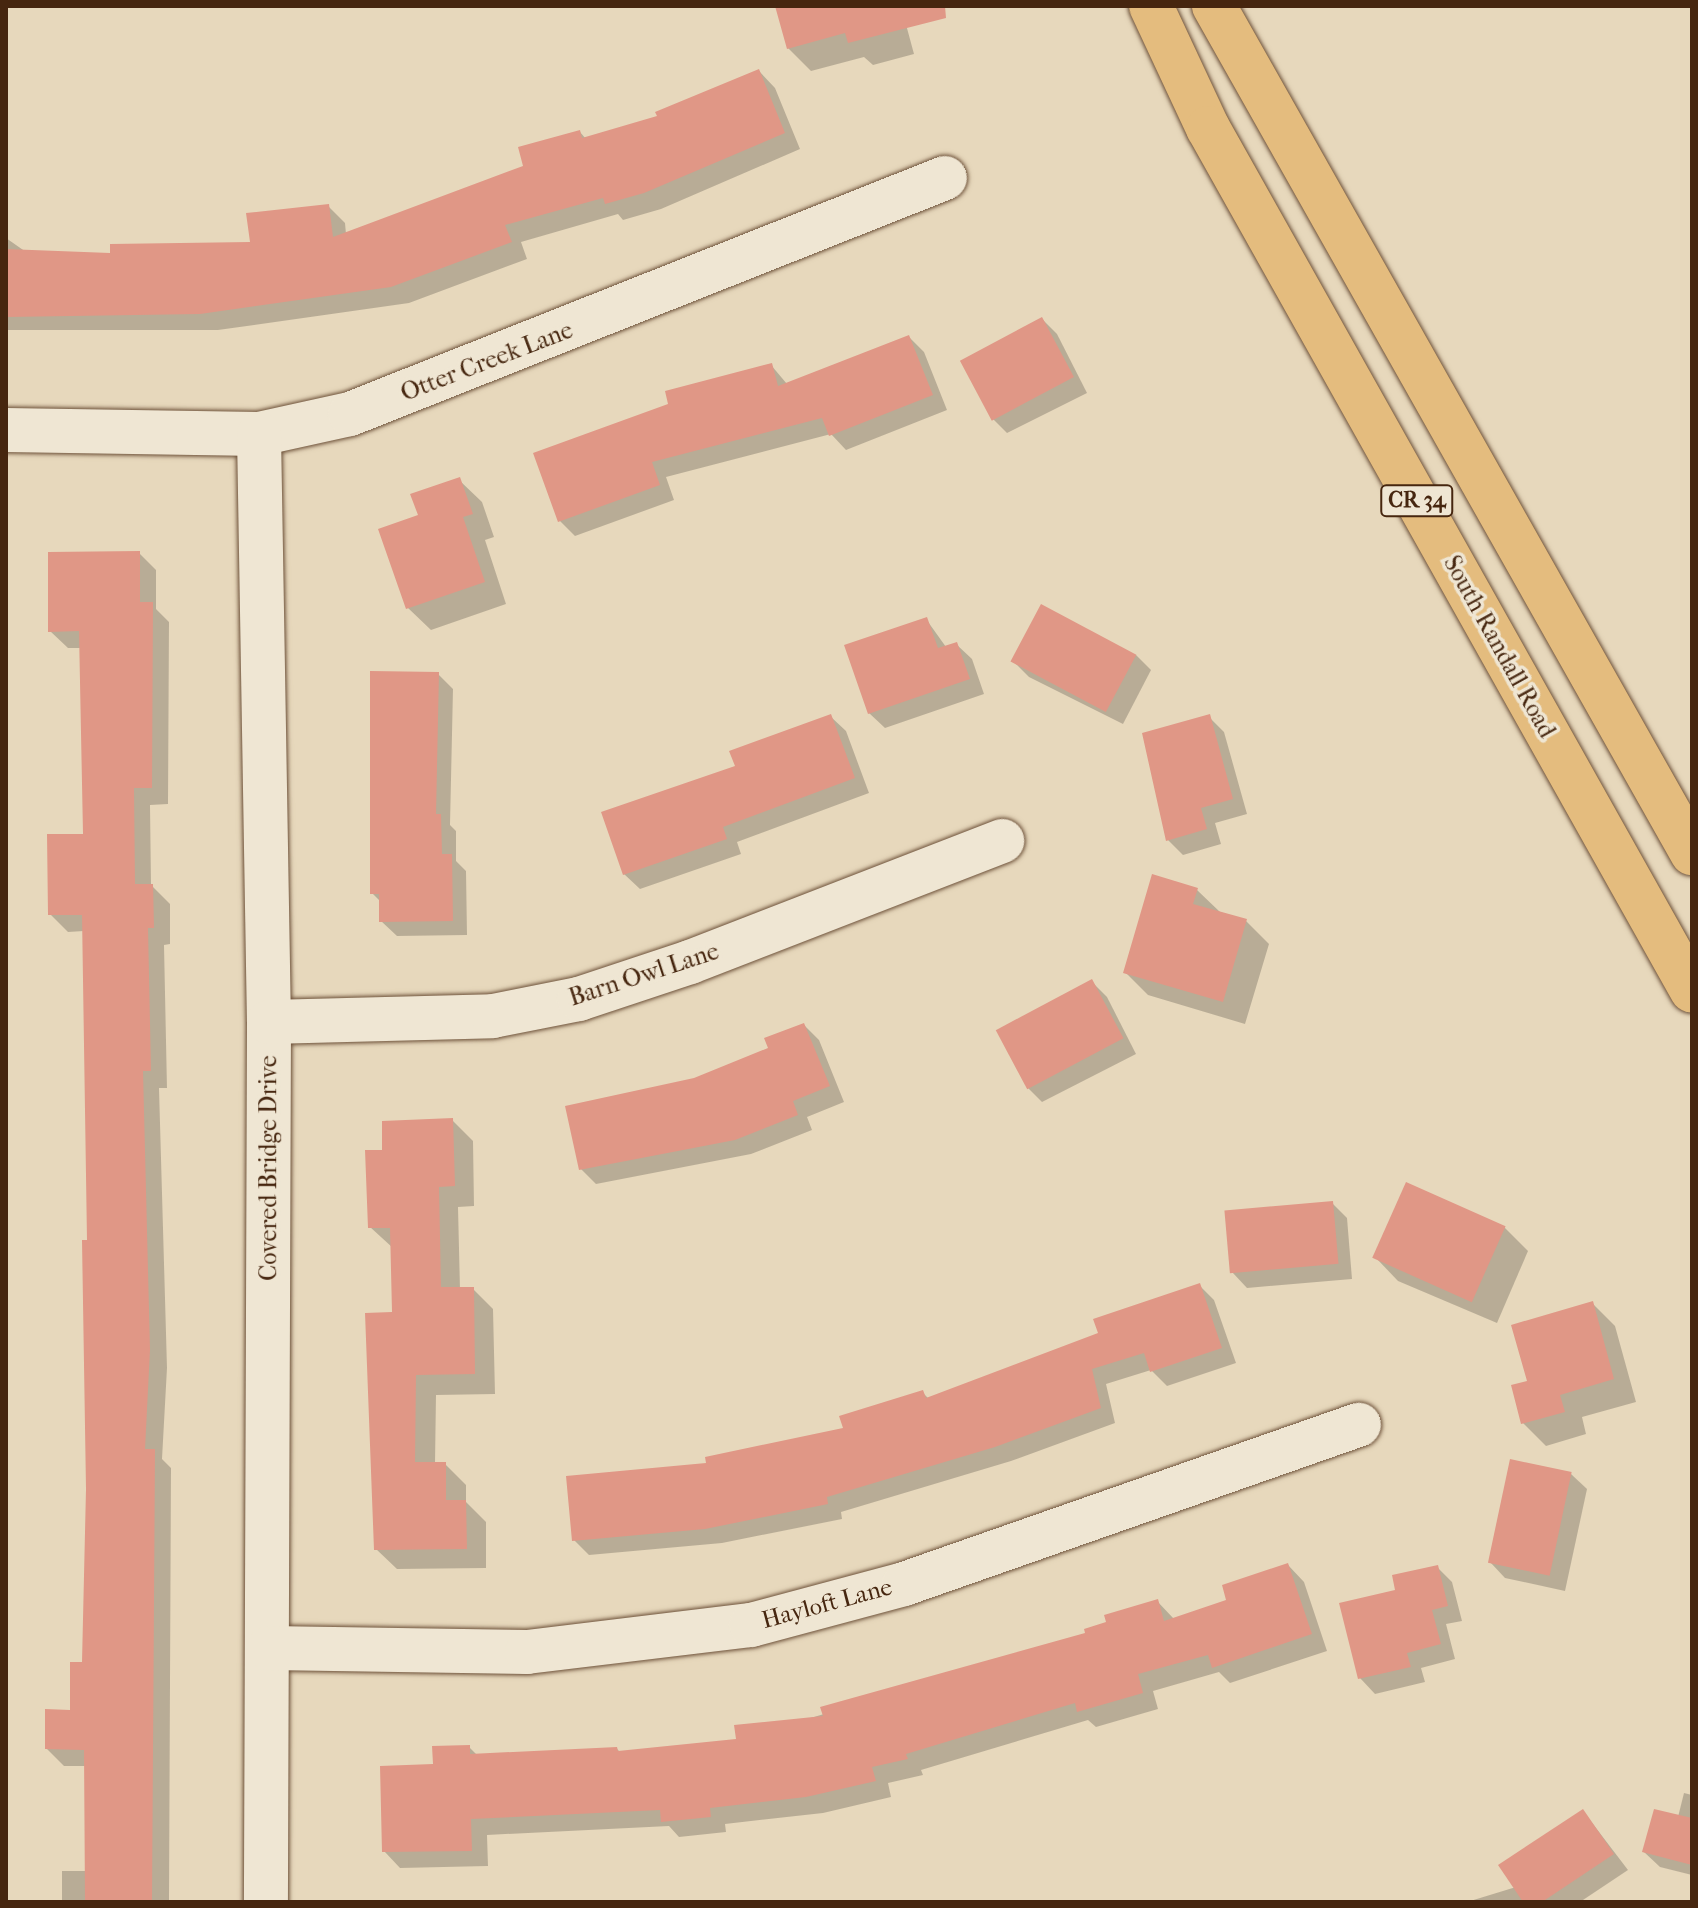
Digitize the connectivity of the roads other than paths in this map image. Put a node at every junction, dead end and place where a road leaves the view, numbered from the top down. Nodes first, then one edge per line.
1 (1151, 6) edge
2 (1214, 6) edge
3 (945, 178) dead end
4 (6, 430) edge
5 (259, 434) junction
6 (1002, 841) dead end
7 (1692, 853) edge
8 (1692, 991) edge
9 (269, 1022) junction
10 (1359, 1425) dead end
11 (269, 1648) junction
12 (266, 1902) edge

1 - 8 main road, South Randall Road / CR 34
2 - 7 main road, CR 34
3 - 5 street, Otter Creek Lane
4 - 5 street, Otter Creek Lane
5 - 9 street, Covered Bridge Drive
6 - 9 street, Barn Owl Lane
9 - 11 street, Covered Bridge Drive
10 - 11 street, Hayloft Lane
11 - 12 street, Covered Bridge Drive

